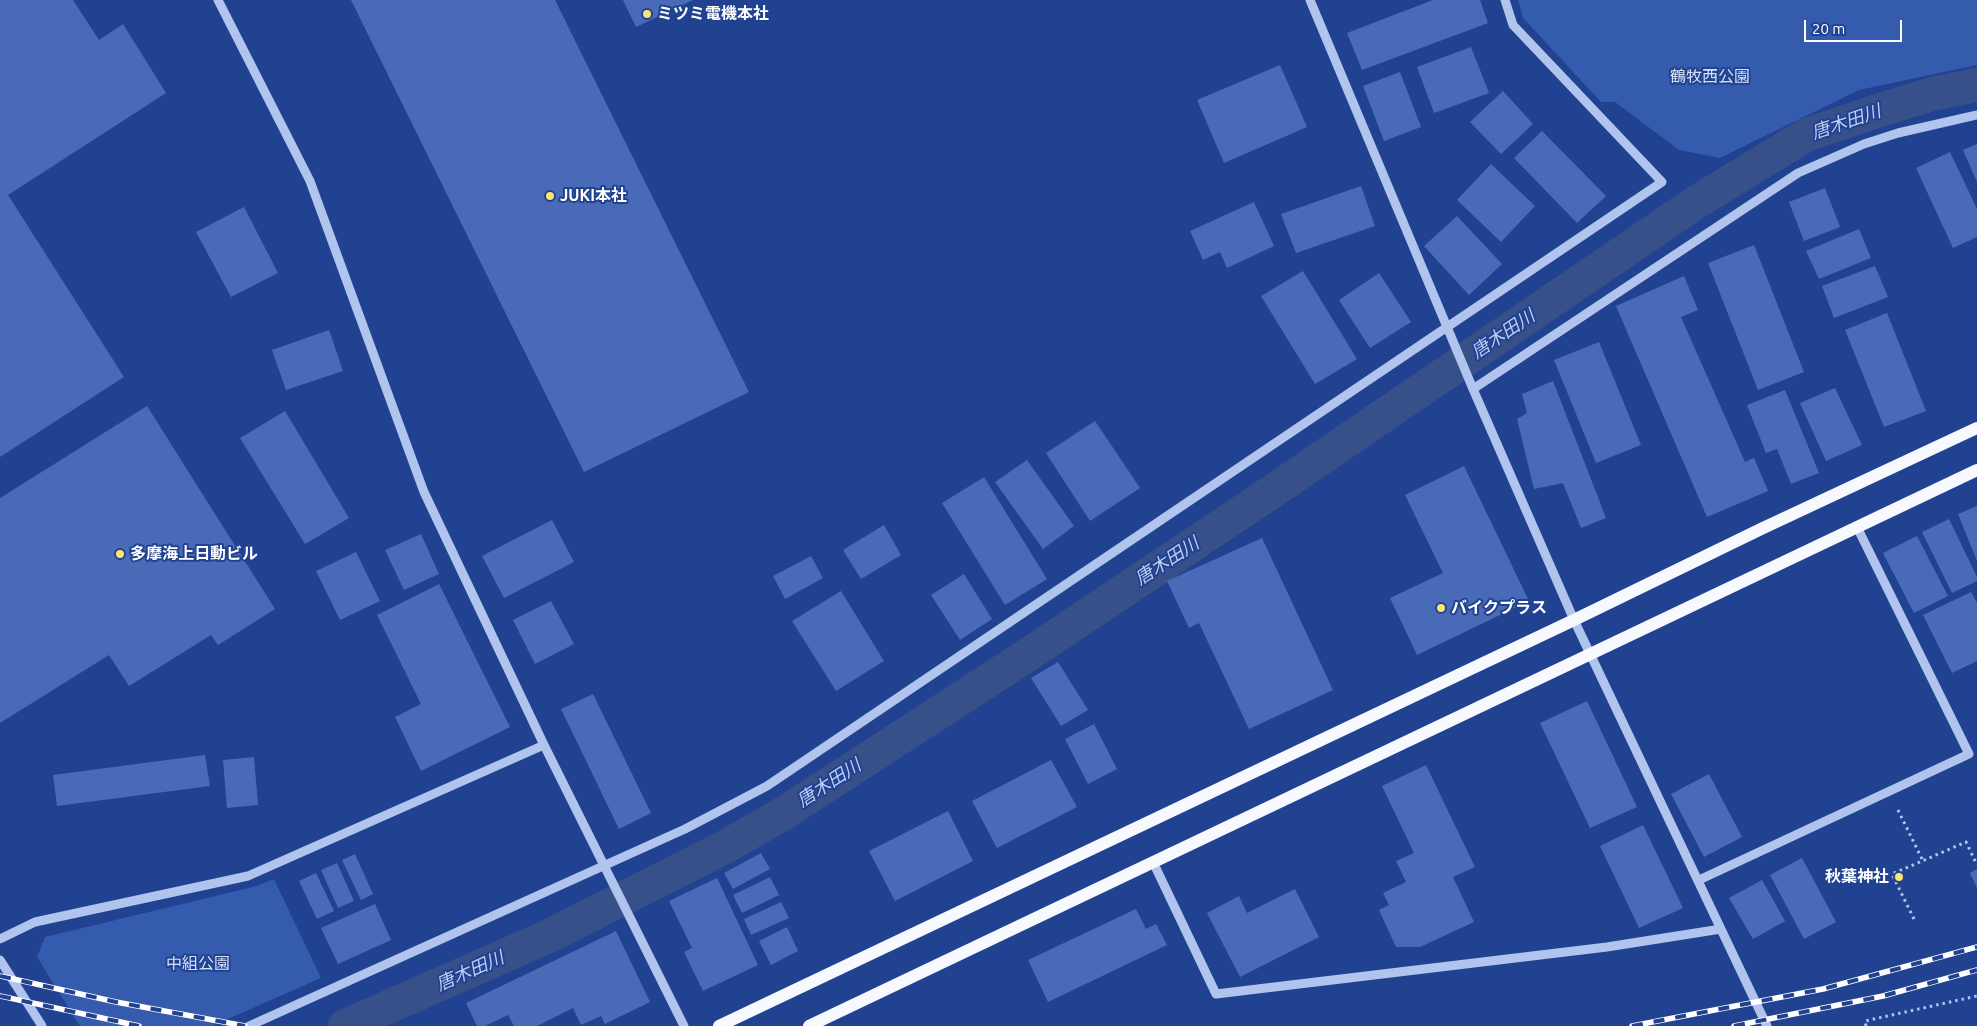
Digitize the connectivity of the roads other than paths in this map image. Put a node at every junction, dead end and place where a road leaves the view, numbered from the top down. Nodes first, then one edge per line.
1 (218, 0) edge
2 (1310, 0) edge
3 (1504, 0) edge
4 (1977, 115) edge
5 (1448, 328) junction
6 (1473, 389) junction
7 (1977, 428) edge
8 (1977, 470) edge
9 (1857, 527) junction
10 (1574, 620) junction
11 (1591, 655) junction
12 (544, 745) junction
13 (1153, 862) junction
14 (605, 864) junction
15 (1700, 880) junction
16 (1722, 929) junction
17 (0, 938) edge
18 (0, 960) edge
19 (42, 1026) edge
20 (249, 1026) edge
21 (684, 1026) edge
22 (719, 1026) edge
23 (809, 1026) edge
24 (1767, 1026) edge

1 - 12 street
2 - 5 street
3 - 5 street
4 - 6 street
5 - 6 street
5 - 14 street
6 - 10 street
7 - 10 main road
8 - 9 main road
9 - 11 main road
9 - 15 street
10 - 11 street
10 - 22 main road
11 - 13 main road
11 - 15 street
12 - 14 street
12 - 17 street
13 - 16 street
13 - 23 main road
14 - 20 street
14 - 21 street
15 - 16 street
16 - 24 street
18 - 19 street

